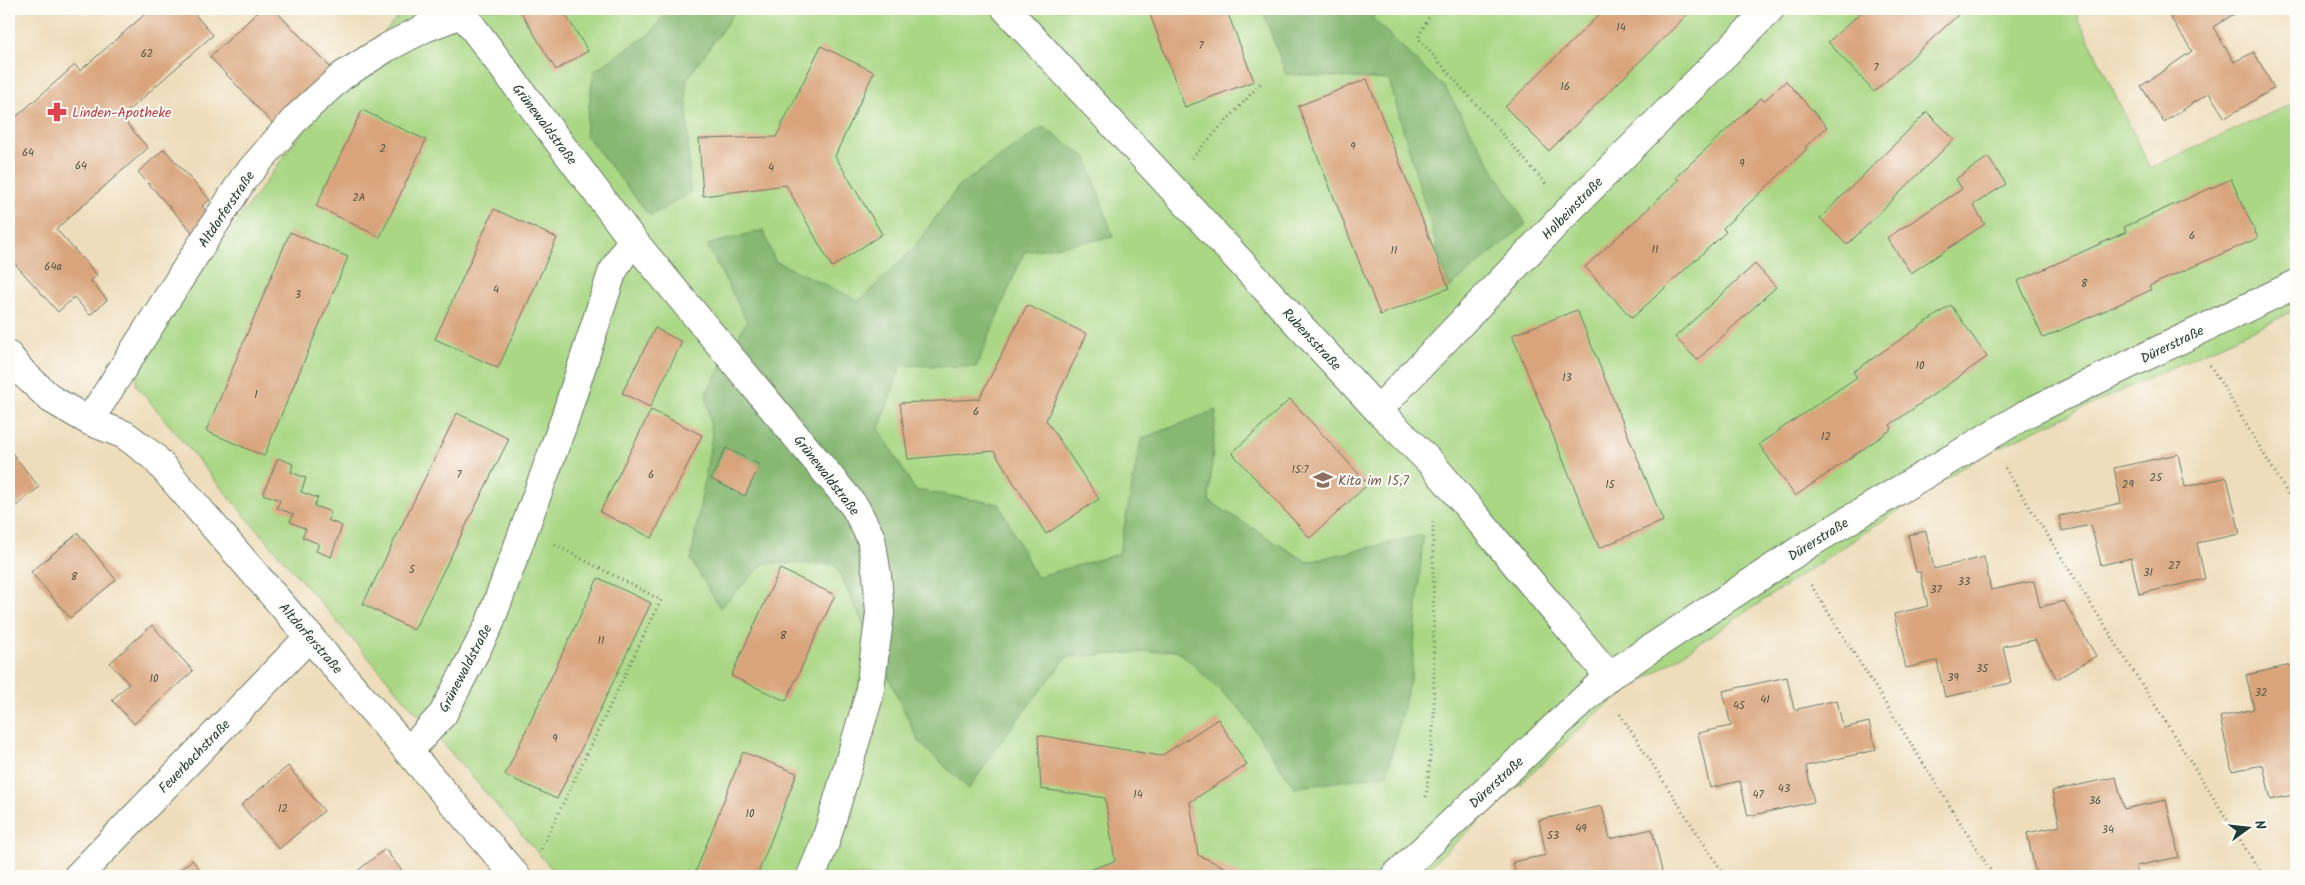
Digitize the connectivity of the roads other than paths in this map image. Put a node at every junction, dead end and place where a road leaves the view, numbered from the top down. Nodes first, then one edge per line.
1 (1006, 9) edge
2 (1770, 9) edge
3 (460, 11) edge
4 (632, 239) junction
5 (2296, 284) edge
6 (9, 356) edge
7 (1378, 410) junction
8 (89, 421) junction
9 (310, 636) junction
10 (1605, 680) junction
11 (408, 752) junction
12 (78, 876) edge
13 (516, 876) edge
14 (811, 876) edge
15 (1395, 876) edge

1 - 7 street, Rubensstraße
2 - 7 street, Holbeinstraße
3 - 4 street, Grünewaldstraße
3 - 8 street, Altdorferstraße
4 - 11 street, Grünewaldstraße
4 - 14 street, Grünewaldstraße
5 - 10 street, Dürerstraße
6 - 8 street, Altdorferstraße
7 - 10 street, Rubensstraße
8 - 9 street, Altdorferstraße
9 - 11 street, Altdorferstraße
9 - 12 street, Feuerbachstraße
10 - 15 street, Dürerstraße
11 - 13 street, Altdorferstraße

